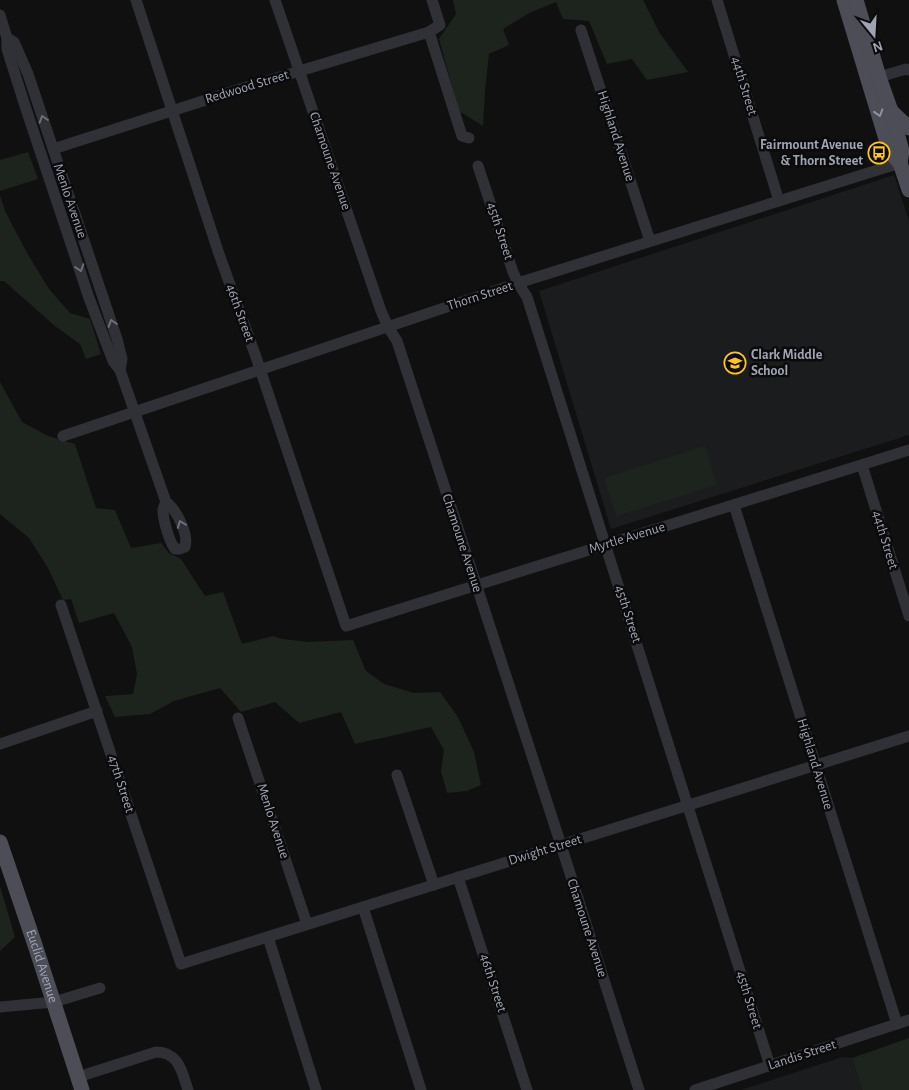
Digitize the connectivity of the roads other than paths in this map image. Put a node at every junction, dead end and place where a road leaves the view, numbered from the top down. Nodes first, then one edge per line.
1 (136, 0) edge
2 (275, 0) edge
3 (432, 0) edge
4 (717, 0) edge
5 (844, 0) edge
6 (856, 0) edge
7 (0, 15) edge
8 (581, 30) dead end
9 (428, 32) junction
10 (7, 38) junction
11 (909, 70) edge
12 (299, 71) junction
13 (879, 77) junction
14 (172, 110) junction
15 (891, 111) junction
16 (909, 128) edge
17 (469, 138) dead end
18 (53, 149) junction
19 (904, 160) edge
20 (478, 166) dead end
21 (909, 190) edge
22 (779, 201) junction
23 (650, 241) junction
24 (518, 283) junction
25 (388, 326) junction
26 (260, 369) junction
27 (120, 370) junction
28 (134, 412) junction
29 (63, 436) dead end
30 (909, 450) edge
31 (862, 465) junction
32 (166, 502) dead end
33 (734, 505) junction
34 (606, 545) junction
35 (476, 585) junction
36 (61, 605) dead end
37 (909, 616) edge
38 (346, 626) joint
39 (97, 711) junction
40 (238, 718) dead end
41 (909, 736) edge
42 (0, 744) edge
43 (816, 765) junction
44 (397, 775) dead end
45 (688, 805) junction
46 (0, 842) edge
47 (561, 845) junction
48 (458, 877) junction
49 (434, 885) junction
50 (363, 907) junction
51 (307, 924) junction
52 (268, 937) junction
53 (181, 964) joint
54 (100, 988) dead end
55 (54, 1002) junction
56 (0, 1007) edge
57 (909, 1020) edge
58 (897, 1024) junction
59 (770, 1066) junction
60 (80, 1083) edge
61 (188, 1090) edge
62 (316, 1090) edge
63 (421, 1090) edge
64 (527, 1090) edge
65 (639, 1090) edge
66 (695, 1090) edge

1 - 14 street, 46th Street
2 - 12 street, Chamoune Avenue
3 - 9 street, Redwood Street
4 - 22 street, 44th Street
5 -> 19 main road
6 - 13 main road
7 - 10 street, Menlo Avenue
8 - 23 street, Highland Avenue
9 - 12 street, Redwood Street
9 - 17 street
18 -> 10 street, Menlo Avenue
10 -> 27 street, Menlo Avenue
11 - 13 street
12 - 14 street, Redwood Street
12 - 25 street, Chamoune Avenue
13 - 15 main road
14 - 18 street, Redwood Street
14 - 26 street, 46th Street
15 - 16 main road
15 - 19 main road
27 -> 18 street, Menlo Avenue
19 - 21 main road
19 - 22 street, Thorn Street
20 - 24 street, 45th Street
22 - 23 street, Thorn Street
23 - 24 street, Thorn Street
24 - 25 street, Thorn Street
24 - 34 street, 45th Street
25 - 26 street, Thorn Street
25 - 35 street, Chamoune Avenue
26 - 28 street, Thorn Street
26 - 38 street, 46th Street
27 - 28 street, Menlo Avenue
28 - 29 street, Thorn Street
28 - 32 street, Menlo Avenue
30 - 31 street, Myrtle Avenue
31 - 33 street, Myrtle Avenue
31 - 37 street, 44th Street
33 - 34 street, Myrtle Avenue
33 - 43 street, Highland Avenue
34 - 35 street, Myrtle Avenue
34 - 45 street, 45th Street
35 - 38 street, Myrtle Avenue
35 - 47 street, Chamoune Avenue
36 - 39 street, 47th Street
39 - 42 street
39 - 53 street, 47th Street
40 - 51 street, Menlo Avenue
41 - 43 street, Dwight Street
43 - 45 street, Dwight Street
43 - 58 street, Highland Avenue
44 - 49 street
45 - 47 street, Dwight Street
45 - 59 street, 45th Street
46 - 55 main road, Euclid Avenue
47 - 48 street, Dwight Street
47 - 65 street, Chamoune Avenue
48 - 49 street, Dwight Street
48 - 64 street, 46th Street
49 - 50 street, Dwight Street
50 - 51 street, Dwight Street
50 - 63 street
51 - 52 street, Dwight Street
52 - 53 street, Dwight Street
52 - 62 street
54 - 55 street
55 - 56 street
55 - 60 main road, Euclid Avenue
57 - 58 street, Landis Street
58 - 59 street, Landis Street
59 - 66 street, Landis Street
60 - 61 street

